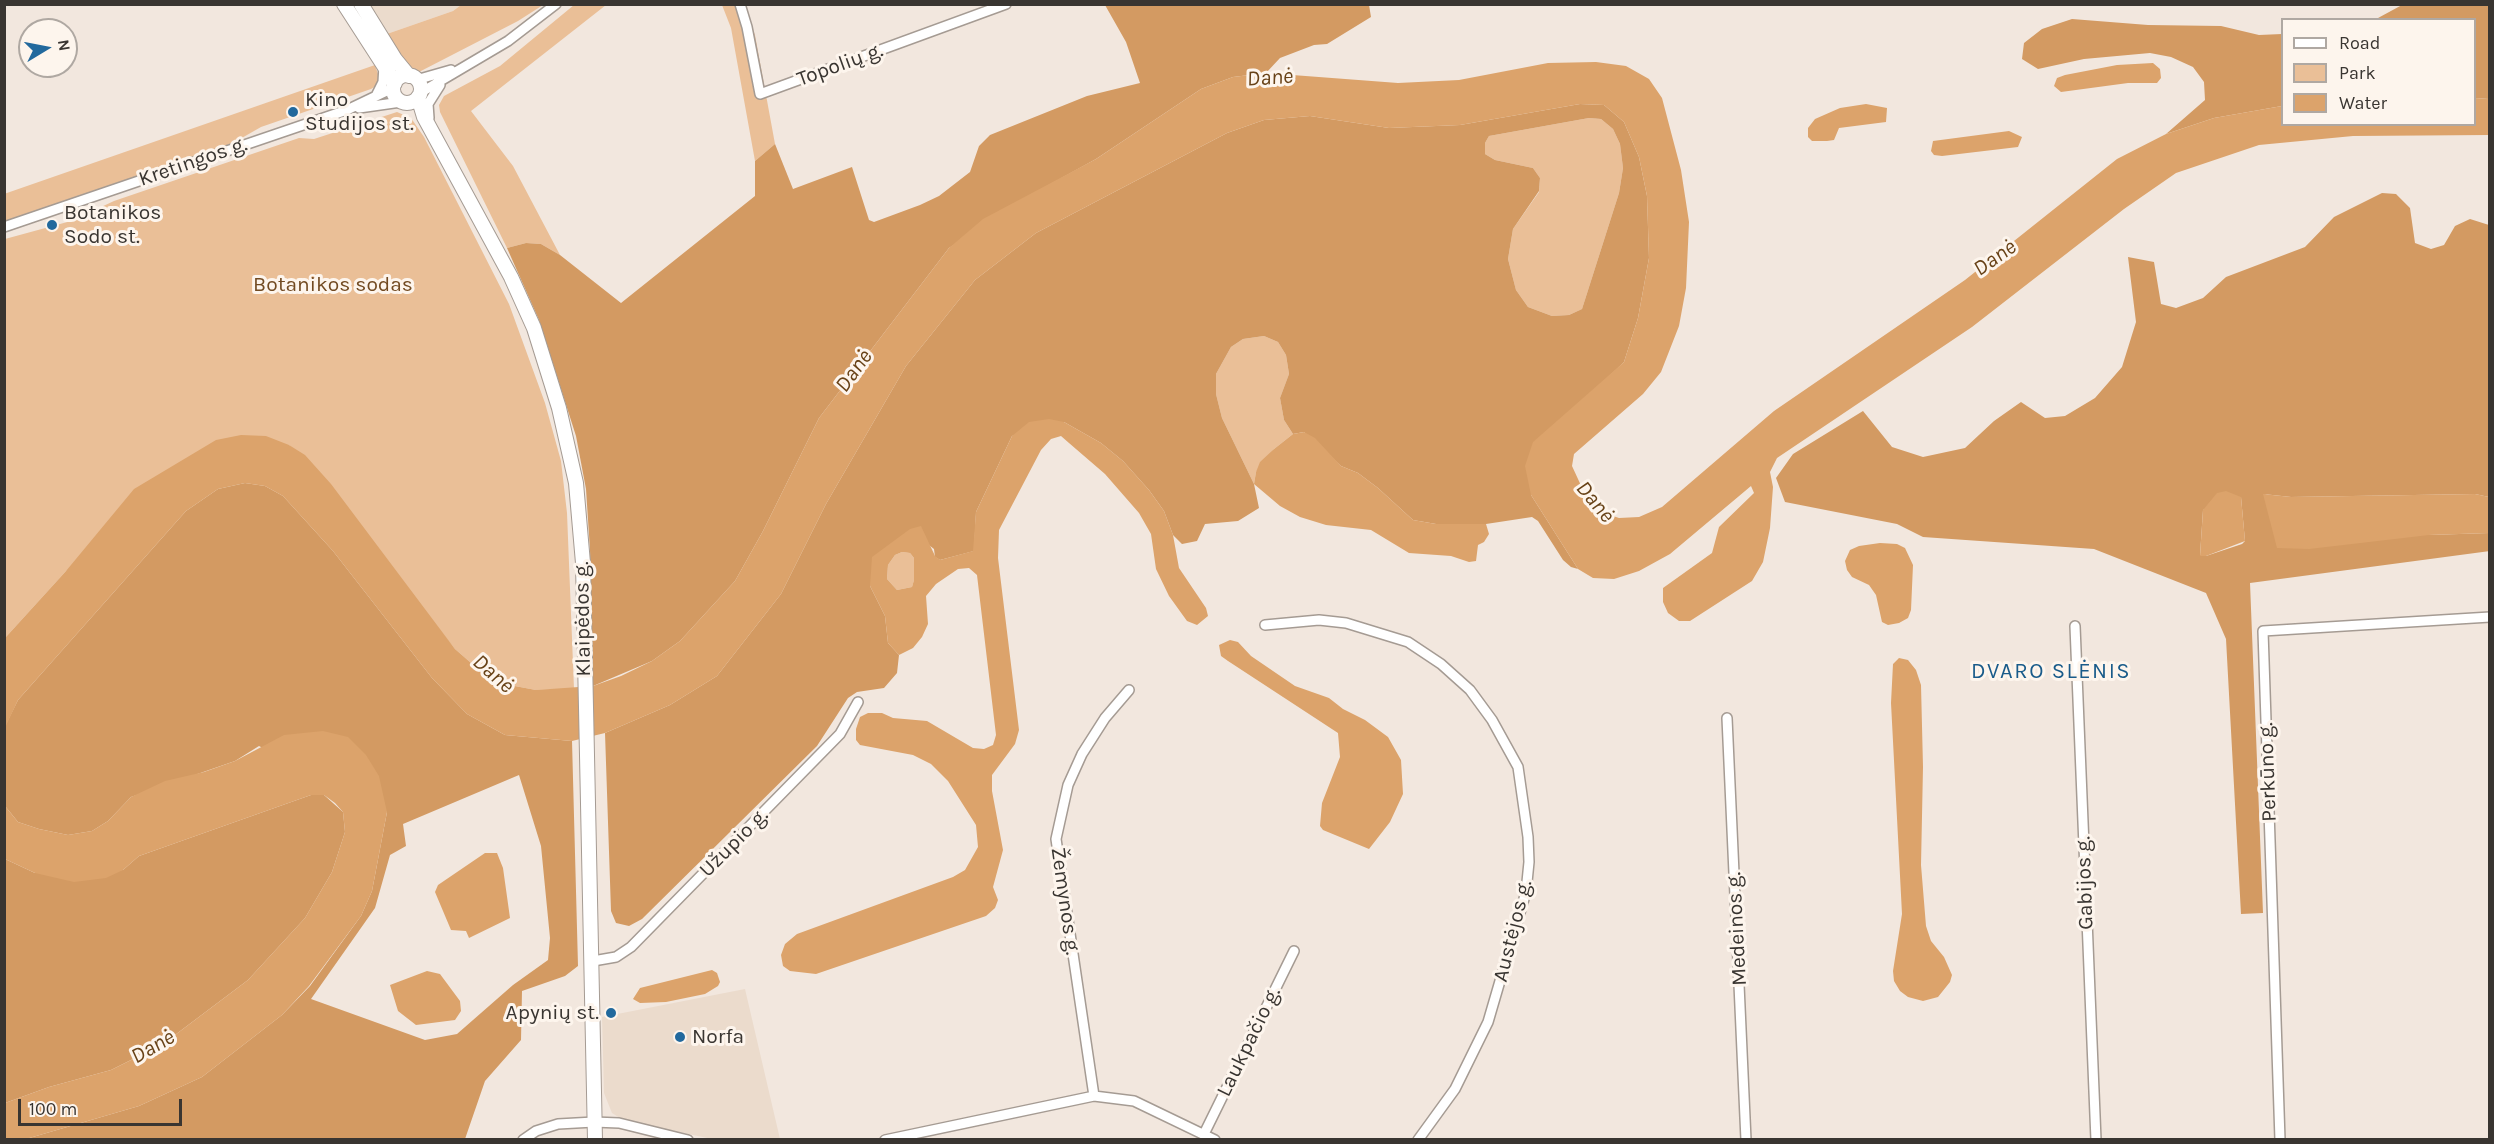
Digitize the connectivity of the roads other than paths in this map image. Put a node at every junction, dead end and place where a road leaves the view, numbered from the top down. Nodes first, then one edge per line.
1 (344, 4) edge
2 (361, 4) edge
3 (556, 4) edge
4 (740, 4) edge
5 (1006, 4) edge
6 (384, 65) junction
7 (465, 65) junction
8 (448, 76) junction
9 (394, 86) junction
10 (412, 92) junction
11 (376, 96) junction
12 (347, 110) junction
13 (431, 130) junction
14 (4, 226) edge
15 (2490, 617) edge
16 (1264, 625) dead end
17 (2075, 626) dead end
18 (1129, 690) dead end
19 (858, 702) dead end
20 (1727, 718) dead end
21 (1294, 951) dead end
22 (593, 961) junction
23 (1094, 1096) junction
24 (594, 1122) junction
25 (1204, 1134) junction
26 (523, 1140) edge
27 (595, 1140) edge
28 (688, 1140) edge
29 (885, 1140) edge
30 (1215, 1140) edge
31 (1418, 1140) edge
32 (1746, 1140) edge
33 (2096, 1140) edge
34 (2280, 1140) edge

1 - 6 main road
2 - 10 main road
3 - 7 street, Kretingos g.
4 - 5 street, Topolių g.
6 - 9 main road
6 - 11 street
7 - 8 street, Kretingos g.
7 - 10 street, Kretingos g.
8 - 10 street, Kretingos g.
8 - 13 street, Klaipėdos g.
9 - 10 main road
9 - 10 main road
9 - 11 street, Kretingos g.
10 - 12 street, Kretingos g.
10 - 13 main road, Klaipėdos g.
11 - 12 street, Kretingos g.
12 - 14 street, Kretingos g.
13 - 22 main road, Klaipėdos g.
15 - 34 street, Perkūno g.
16 - 31 street, Austėjos g.
17 - 33 street, Gabijos g.
18 - 23 street, Žemynos g.
19 - 22 street, Užupio g.
20 - 32 street, Medeinos g.
21 - 25 street, Laukpačio g.
22 - 24 main road, Klaipėdos g.
23 - 25 street
23 - 29 street
24 - 26 street
24 - 27 main road, Klaipėdos g.
24 - 28 street
25 - 30 street

